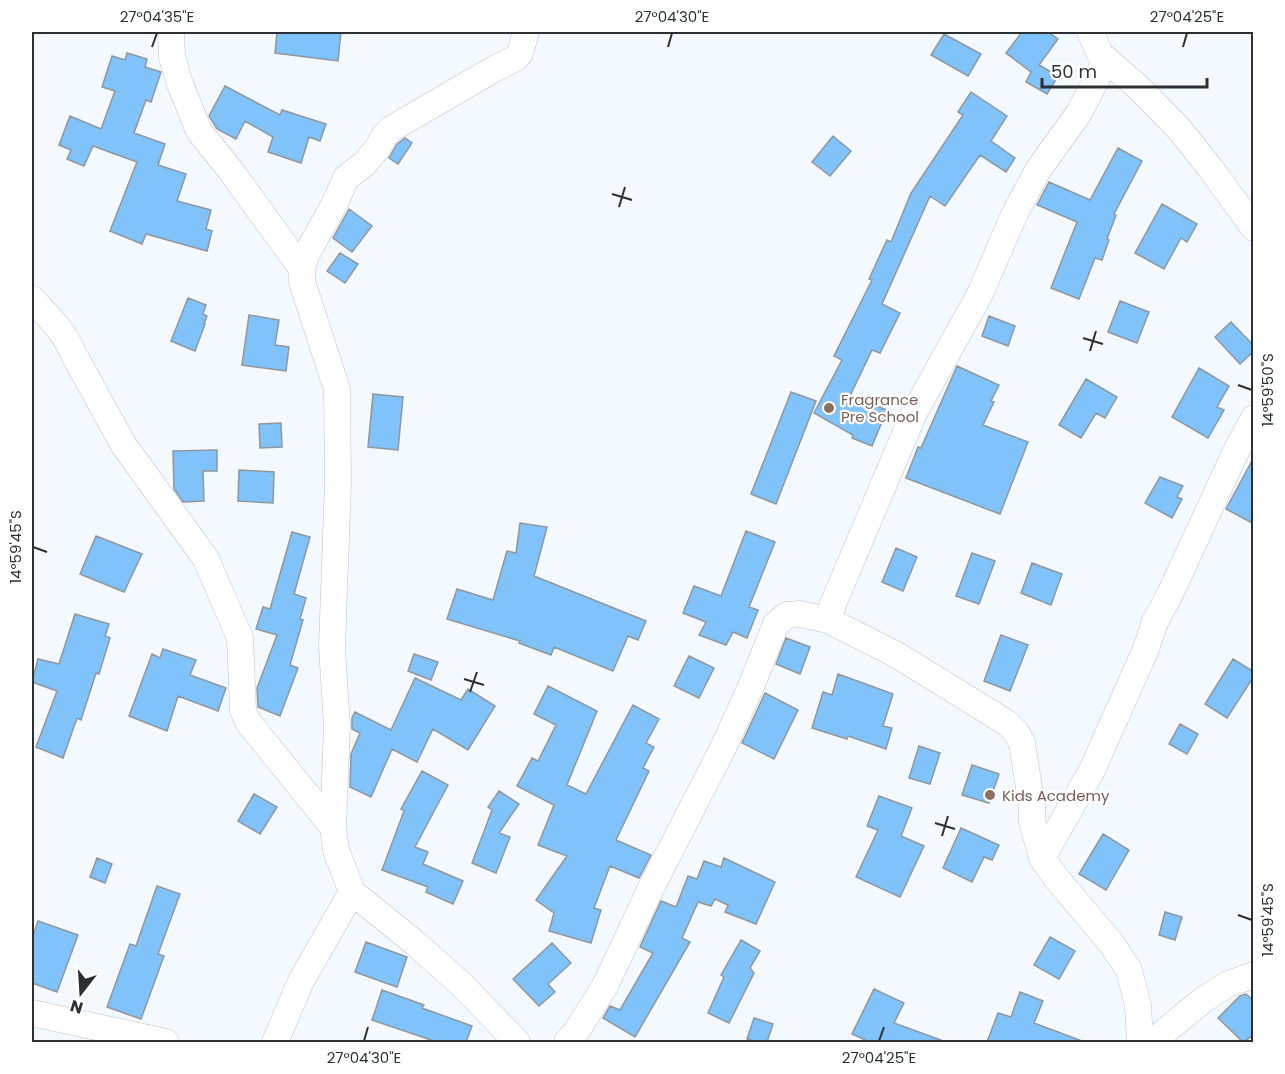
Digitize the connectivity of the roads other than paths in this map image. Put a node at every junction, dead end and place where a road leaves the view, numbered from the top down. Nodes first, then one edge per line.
1 (171, 32) edge
2 (526, 32) edge
3 (1090, 32) edge
4 (1106, 60) junction
5 (1254, 228) edge
6 (302, 269) junction
7 (32, 299) edge
8 (1254, 418) edge
9 (828, 620) junction
10 (333, 827) junction
11 (1042, 858) junction
12 (352, 892) junction
13 (1254, 975) edge
14 (32, 1013) edge
15 (279, 1034) edge
16 (91, 1035) edge
17 (166, 1042) edge
18 (254, 1042) edge
19 (517, 1042) edge
20 (567, 1042) edge
21 (1140, 1042) edge
22 (1152, 1042) edge

1 - 6 street
2 - 6 street
3 - 4 street
4 - 5 street
4 - 9 street
6 - 10 street
7 - 10 street
8 - 11 street
9 - 11 street
9 - 20 street
10 - 12 street
11 - 21 street
12 - 15 street
12 - 19 street
13 - 22 street
14 - 16 street
15 - 18 street
16 - 17 street

